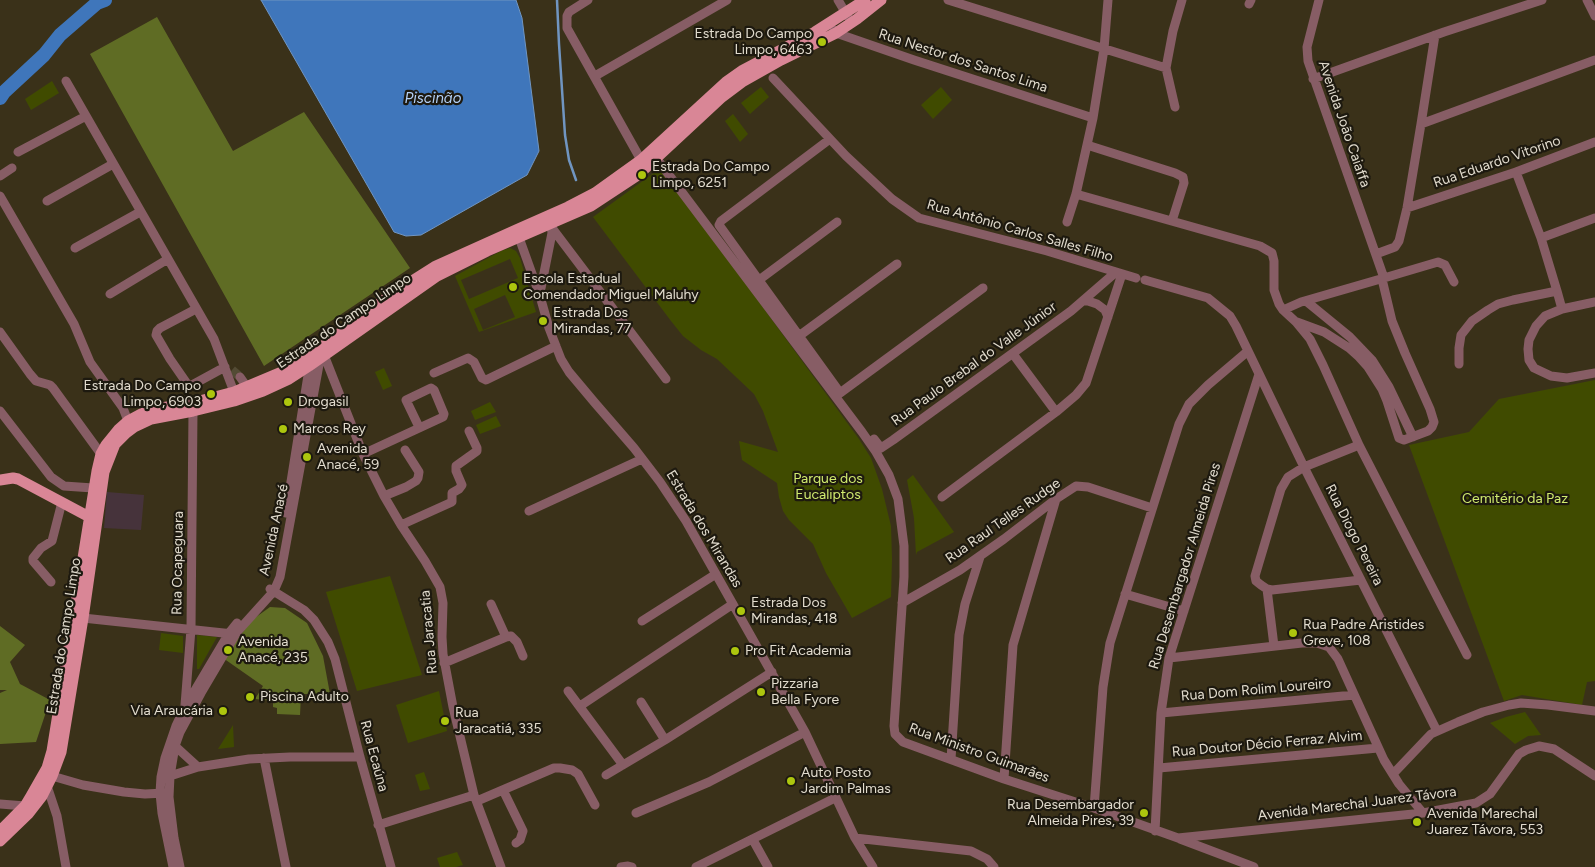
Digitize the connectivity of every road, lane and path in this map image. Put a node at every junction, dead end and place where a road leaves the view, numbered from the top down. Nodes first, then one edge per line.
1 (588, 0) edge
2 (727, 0) edge
3 (838, 0) edge
4 (866, 0) edge
5 (881, 0) edge
6 (948, 0) edge
7 (1108, 0) edge
8 (1182, 0) edge
9 (1319, 0) edge
10 (1542, 0) edge
11 (1587, 0) edge
12 (1595, 16) edge
13 (849, 18) junction
14 (833, 28) junction
15 (1435, 35) junction
16 (1104, 49) junction
17 (1595, 60) edge
18 (1166, 68) junction
19 (595, 76) junction
20 (773, 78) dead end
21 (1313, 79) junction
22 (66, 81) dead end
23 (1175, 107) dead end
24 (86, 116) junction
25 (1093, 118) junction
26 (1422, 124) junction
27 (830, 139) junction
28 (1595, 142) edge
29 (1087, 145) junction
30 (18, 152) dead end
31 (641, 160) junction
32 (660, 163) dead end
33 (113, 164) junction
34 (12, 168) dead end
35 (1516, 172) junction
36 (0, 176) edge
37 (1076, 194) junction
38 (0, 196) edge
39 (47, 201) dead end
40 (1407, 208) junction
41 (140, 212) junction
42 (1595, 218) edge
43 (1172, 221) junction
44 (837, 222) dead end
45 (1067, 222) dead end
46 (550, 223) junction
47 (517, 233) junction
48 (1541, 238) junction
49 (75, 248) dead end
50 (1376, 254) junction
51 (168, 259) junction
52 (897, 264) dead end
53 (1119, 273) junction
54 (1136, 278) dead end
55 (1383, 279) junction
56 (759, 280) junction
57 (1145, 280) dead end
58 (1454, 282) dead end
59 (983, 288) dead end
60 (1557, 291) junction
61 (110, 294) dead end
62 (540, 296) junction
63 (1083, 301) junction
64 (1306, 301) junction
65 (1595, 302) edge
66 (196, 309) junction
67 (1562, 309) junction
68 (1282, 310) junction
69 (1108, 316) junction
70 (1296, 322) junction
71 (0, 332) edge
72 (799, 336) junction
73 (556, 346) junction
74 (1248, 351) junction
75 (1013, 354) junction
76 (317, 356) junction
77 (1459, 364) dead end
78 (228, 368) junction
79 (434, 373) dead end
80 (1595, 373) edge
81 (1258, 374) junction
82 (240, 377) tunnel mouth
83 (666, 379) dead end
84 (247, 387) junction
85 (234, 392) junction
86 (840, 393) junction
87 (0, 411) edge
88 (193, 411) junction
89 (1056, 412) junction
90 (132, 418) junction
91 (419, 428) junction
92 (469, 431) dead end
93 (88, 437) junction
94 (1412, 437) junction
95 (108, 443) junction
96 (1359, 445) junction
97 (405, 450) dead end
98 (101, 454) junction
99 (363, 454) junction
100 (642, 458) junction
101 (1304, 466) junction
102 (0, 480) edge
103 (94, 488) junction
104 (384, 496) junction
105 (942, 497) dead end
106 (1056, 499) junction
107 (62, 502) junction
108 (1152, 508) junction
109 (529, 511) dead end
110 (93, 519) junction
111 (401, 525) junction
112 (980, 557) junction
113 (280, 562) junction
114 (716, 574) junction
115 (1361, 580) junction
116 (51, 582) dead end
117 (1267, 589) junction
118 (272, 590) junction
119 (1125, 594) junction
120 (902, 602) junction
121 (491, 604) dead end
122 (733, 604) junction
123 (1184, 611) junction
124 (83, 618) junction
125 (642, 621) dead end
126 (191, 629) junction
127 (232, 634) junction
128 (506, 637) junction
129 (1274, 646) junction
130 (1467, 655) dead end
131 (523, 656) dead end
132 (1169, 658) junction
133 (444, 663) junction
134 (772, 672) junction
135 (568, 691) dead end
136 (1354, 694) junction
137 (641, 702) dead end
138 (580, 706) junction
139 (188, 710) junction
140 (1595, 711) edge
141 (1160, 713) junction
142 (1437, 731) junction
143 (805, 732) junction
144 (665, 740) junction
145 (175, 746) junction
146 (1378, 748) junction
147 (360, 757) junction
148 (264, 758) junction
149 (951, 759) junction
150 (624, 765) junction
151 (198, 767) junction
152 (1159, 768) junction
153 (1393, 774) junction
154 (606, 775) dead end
155 (170, 776) junction
156 (1595, 776) edge
157 (1004, 779) junction
158 (49, 781) junction
159 (503, 790) junction
160 (164, 793) junction
161 (476, 798) junction
162 (835, 798) junction
163 (0, 804) edge
164 (595, 805) dead end
165 (25, 806) junction
166 (1094, 808) junction
167 (636, 813) dead end
168 (1423, 813) junction
169 (378, 825) junction
170 (0, 831) edge
171 (1155, 831) junction
172 (1212, 834) junction
173 (855, 838) junction
174 (1178, 838) junction
175 (753, 840) junction
176 (0, 841) edge
177 (516, 843) dead end
178 (1208, 851) junction
179 (699, 866) edge
180 (66, 867) edge
181 (173, 867) edge
182 (180, 867) edge
183 (286, 867) edge
184 (391, 867) edge
185 (500, 867) edge
186 (621, 867) edge
187 (632, 867) edge
188 (768, 867) edge
189 (873, 867) edge
190 (994, 867) edge
191 (1254, 867) edge

1 - 19 street
2 - 19 street
3 - 13 street
4 - 13 main road, Estrada do Campo Limpo
5 - 13 main road, Estrada do Campo Limpo
6 - 16 street
7 - 16 street
8 - 18 street
9 - 21 street, Avenida João Caiaffa
10 - 15 street
11 - 12 street
13 - 14 main road, Estrada do Campo Limpo
14 - 25 street, Rua Nestor dos Santos Lima
14 - 31 main road, Estrada do Campo Limpo
14 - 46 main road, Estrada do Campo Limpo
15 - 21 street
15 - 26 street
16 - 18 street
16 - 25 street
17 - 26 street
18 - 23 street
19 - 31 street
20 - 27 street, Rua Antônio Carlos Salles Filho
21 - 50 street, Avenida João Caiaffa
22 - 24 street
24 - 30 street
24 - 33 street
25 - 29 street
26 - 40 street
27 - 53 street, Rua Antônio Carlos Salles Filho
27 - 56 street
28 - 35 street, Rua Eduardo Vitorino
29 - 37 street
29 - 43 street
31 - 46 main road, Estrada do Campo Limpo
32 - 120 street, Rua Ministro Guimarães
33 - 39 street
33 - 41 street
34 - 36 street
35 - 40 street, Rua Eduardo Vitorino
35 - 48 street
37 - 43 street
37 - 45 street
38 - 90 street
40 - 50 street
41 - 49 street
41 - 51 street
42 - 48 street
43 - 68 street
44 - 56 street
46 - 47 main road, Estrada do Campo Limpo
46 - 62 street, Estrada dos Mirandas
46 - 83 street
47 - 62 street, Estrada dos Mirandas
47 - 76 main road, Estrada do Campo Limpo
48 - 60 street
50 - 55 street, Avenida João Caiaffa
51 - 61 street
51 - 66 street
52 - 72 street
53 - 54 street, Rua Antônio Carlos Salles Filho
53 - 63 street, Rua Paulo Brebal do Valle Júnior
53 - 69 street
55 - 58 street
55 - 64 street
55 - 94 street, Avenida João Caiaffa
56 - 72 street
57 - 74 street
59 - 86 street
60 - 67 street
60 - 77 street
62 - 73 street, Estrada dos Mirandas
63 - 69 street
63 - 75 street, Rua Paulo Brebal do Valle Júnior
64 - 68 street
64 - 94 street
65 - 67 street
66 - 78 street
66 - 78 street
67 - 80 street
68 - 70 street
69 - 89 street
70 - 94 street
70 - 96 street
71 - 93 street
72 - 86 street
73 - 79 street
73 - 100 street, Estrada dos Mirandas
74 - 81 street, Rua Diogo Pereira
74 - 108 street
75 - 86 street, Rua Paulo Brebal do Valle Júnior
75 - 89 street
76 - 84 main road, Estrada do Campo Limpo
76 - 88 main road, Estrada do Campo Limpo
76 - 99 street, Rua Jaracatia
76 - 113 street, Avenida Anacé
76 - 113 street, Avenida Anacé
78 - 85 street
81 - 101 street, Rua Diogo Pereira
81 - 123 street, Rua Desembargador Almeida Pires
82 - 84 street
84 - 85 main road, Estrada do Campo Limpo
85 - 90 main road, Estrada do Campo Limpo
87 - 103 street
88 - 110 main road, Estrada do Campo Limpo
88 - 126 street, Rua Ocapeguara
89 - 105 street
90 - 95 main road, Estrada do Campo Limpo
91 - 91 street
91 - 99 street
92 - 111 street
93 - 95 street
93 - 98 street
95 - 98 main road, Estrada do Campo Limpo
96 - 101 street
96 - 130 street
97 - 104 street
98 - 103 main road, Estrada do Campo Limpo
99 - 104 street, Rua Jaracatia
100 - 109 street
100 - 114 street, Estrada dos Mirandas
101 - 115 street, Rua Diogo Pereira
101 - 117 street
102 - 107 main road
103 - 110 main road, Estrada do Campo Limpo
104 - 111 street, Rua Jaracatia
106 - 108 street, Rua Raul Telles Rudge
106 - 112 street, Rua Raul Telles Rudge
106 - 157 street
107 - 110 main road
107 - 116 street
108 - 119 street
110 - 124 main road, Estrada do Campo Limpo
110 - 165 main road, Estrada do Campo Limpo
111 - 133 street, Rua Jaracatia
112 - 120 street, Rua Raul Telles Rudge
112 - 149 street
113 - 118 street, Avenida Anacé
114 - 122 street, Estrada dos Mirandas
114 - 125 street
115 - 117 street
115 - 142 street, Rua Diogo Pereira
117 - 129 street
118 - 127 street, Avenida Anacé
118 - 147 street, Rua Ecaúna
119 - 123 street
119 - 166 street
120 - 149 street, Rua Ministro Guimarães
121 - 128 street
122 - 134 street, Estrada dos Mirandas
122 - 138 street
123 - 132 street, Rua Desembargador Almeida Pires
124 - 126 street
124 - 158 main road, Estrada do Campo Limpo
126 - 127 street
126 - 139 street, Rua Ocapeguara
127 - 139 street, Avenida Anacé
128 - 131 street
128 - 133 street
129 - 132 street
129 - 136 street
132 - 141 street, Rua Desembargador Almeida Pires
133 - 161 street, Rua Jaracatia
134 - 143 street, Estrada dos Mirandas
134 - 144 street
135 - 138 street
136 - 141 street, Rua Dom Rolim Loureiro
136 - 146 street
137 - 144 street
138 - 150 street
139 - 145 street, Avenida Anacé
139 - 160 street, Avenida Anacé
140 - 142 street
141 - 152 street, Rua Desembargador Almeida Pires
142 - 153 street
143 - 162 street, Estrada dos Mirandas
143 - 167 street
144 - 150 street
145 - 151 street
145 - 155 street, Avenida Anacé
146 - 152 street, Rua Doutor Décio Ferraz Alvim
146 - 153 street
147 - 148 street
147 - 169 street, Rua Ecaúna
148 - 151 street
148 - 183 street
149 - 157 street, Rua Ministro Guimarães
150 - 154 street
151 - 155 street
152 - 171 street, Rua Desembargador Almeida Pires
153 - 168 street
155 - 160 street, Avenida Anacé
156 - 168 street, Avenida Marechal Juarez Távora
157 - 166 street, Rua Ministro Guimarães
158 - 160 street
158 - 176 main road, Estrada do Campo Limpo
158 - 180 street
159 - 161 street
159 - 164 street
159 - 177 street
160 - 181 street, Avenida Anacé
160 - 182 street, Avenida Anacé
161 - 169 street
161 - 185 street, Rua Jaracatia
162 - 173 street, Estrada dos Mirandas
162 - 175 street
163 - 165 street
165 - 170 main road, Estrada do Campo Limpo
166 - 171 street, Avenida Marechal Juarez Távora
168 - 172 street, Avenida Marechal Juarez Távora
169 - 184 street, Rua Ecaúna
171 - 174 street, Avenida Marechal Juarez Távora
172 - 174 street, Avenida Marechal Juarez Távora
172 - 178 street
173 - 189 street, Estrada dos Mirandas
173 - 190 street
174 - 178 street
175 - 179 street
175 - 188 street
178 - 191 street
186 - 187 street

